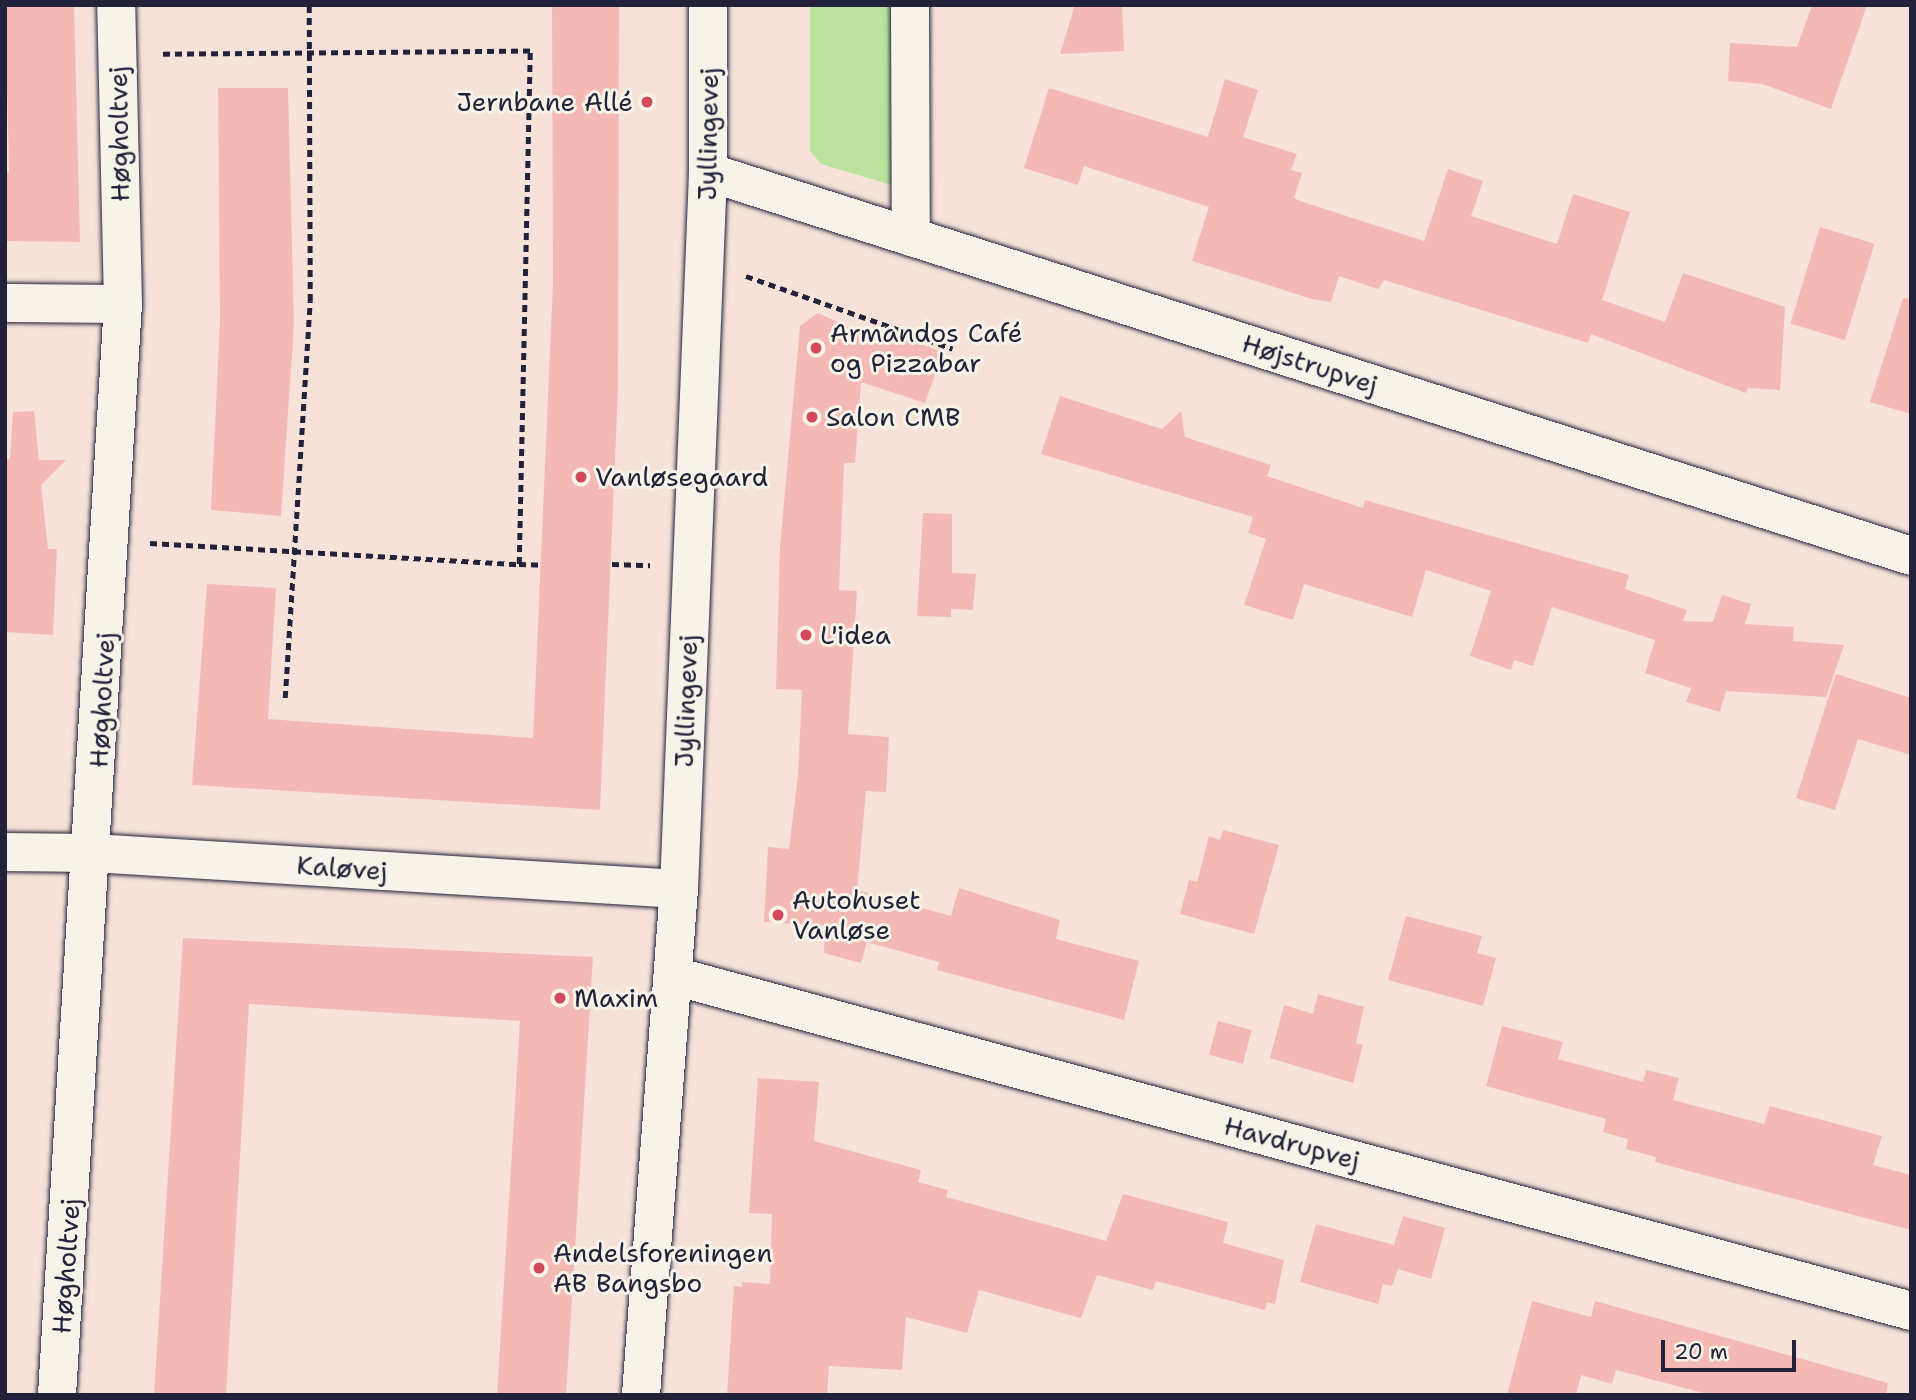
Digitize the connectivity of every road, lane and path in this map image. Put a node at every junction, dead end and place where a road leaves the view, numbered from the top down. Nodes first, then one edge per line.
1 (116, 5) edge
2 (309, 5) edge
3 (708, 5) edge
4 (909, 5) edge
5 (308, 53) junction
6 (118, 54) junction
7 (708, 172) junction
8 (911, 237) junction
9 (705, 262) junction
10 (5, 303) edge
11 (123, 304) junction
12 (953, 349) dead end
13 (110, 541) junction
14 (296, 552) junction
15 (1911, 556) edge
16 (519, 564) junction
17 (543, 565) dead end
18 (285, 698) dead end
19 (5, 852) edge
20 (93, 853) junction
21 (678, 889) junction
22 (674, 976) junction
23 (1911, 1311) edge
24 (57, 1395) edge
25 (641, 1395) edge

1 - 6 street, Høgholtvej
2 - 5 path
3 - 7 street, Jyllingevej
4 - 8 street
5 - 6 path
5 - 14 path
5 - 16 path
6 - 11 street, Høgholtvej
7 - 8 street, Højstrupvej
7 - 9 street, Jyllingevej
8 - 15 street, Højstrupvej
9 - 12 path
9 - 21 street, Jyllingevej
10 - 11 street
11 - 13 street, Høgholtvej
13 - 14 path
13 - 20 street, Høgholtvej
14 - 16 path
14 - 18 path
16 - 17 path
19 - 20 street, Kaløvej
20 - 21 street, Kaløvej
20 - 24 street, Høgholtvej
21 - 22 street, Jyllingevej
22 - 23 street, Havdrupvej
22 - 25 street, Jyllingevej

